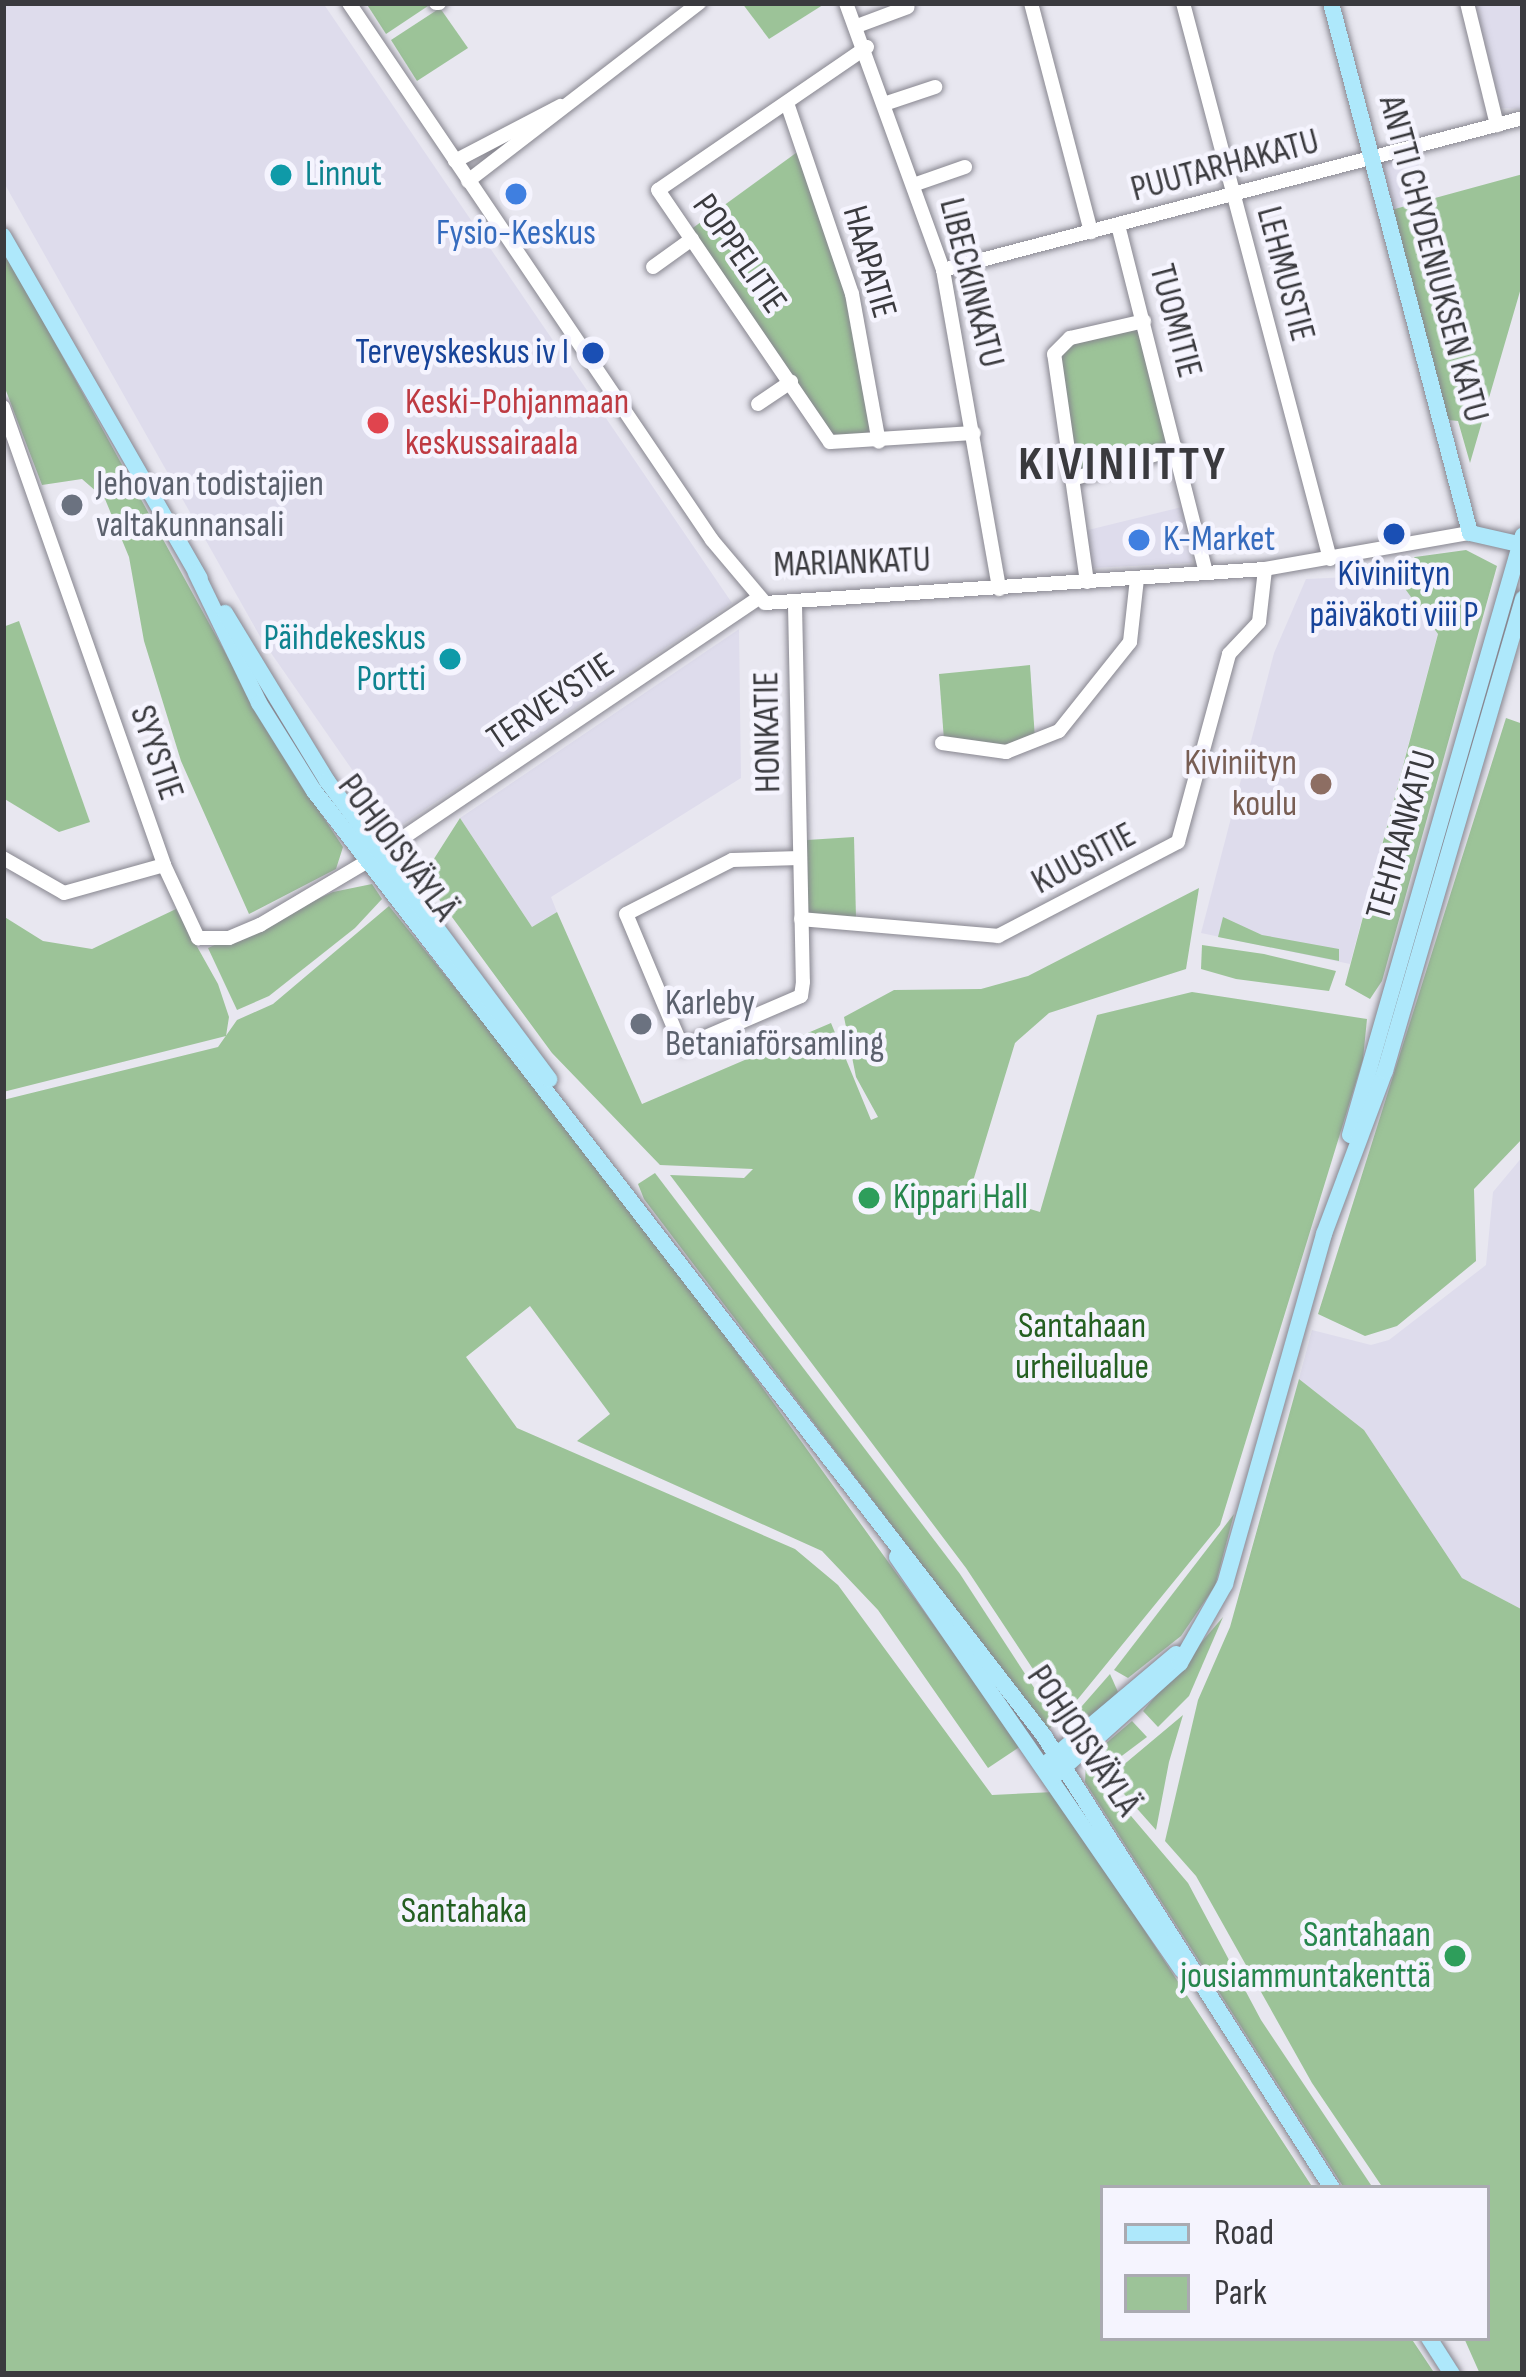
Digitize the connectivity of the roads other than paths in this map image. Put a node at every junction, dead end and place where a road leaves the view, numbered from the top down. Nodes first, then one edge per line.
1 (349, 3) edge
2 (699, 3) edge
3 (846, 3) edge
4 (1030, 3) edge
5 (1183, 3) edge
6 (1330, 3) edge
7 (1467, 3) edge
8 (908, 8) dead end
9 (857, 26) junction
10 (867, 47) junction
11 (935, 87) dead end
12 (787, 103) junction
13 (887, 103) junction
14 (560, 106) junction
15 (1523, 118) edge
16 (1497, 125) junction
17 (1372, 159) junction
18 (455, 161) junction
19 (965, 167) dead end
20 (468, 181) junction
21 (916, 184) junction
22 (1232, 196) junction
23 (1118, 225) junction
24 (3, 232) edge
25 (1091, 232) junction
26 (692, 239) junction
27 (653, 267) dead end
28 (943, 271) junction
29 (1144, 321) junction
30 (791, 382) junction
31 (758, 404) dead end
32 (3, 407) edge
33 (974, 433) junction
34 (879, 442) junction
35 (1177, 448) junction
36 (1072, 479) junction
37 (1470, 533) junction
38 (1522, 542) edge
39 (1330, 559) junction
40 (1264, 569) junction
41 (1206, 573) junction
42 (1137, 579) junction
43 (1087, 583) junction
44 (998, 589) junction
45 (757, 599) junction
46 (1523, 599) edge
47 (795, 605) junction
48 (942, 742) dead end
49 (3, 858) edge
50 (372, 858) junction
51 (800, 858) junction
52 (164, 865) junction
53 (801, 919) junction
54 (1349, 1154) junction
55 (1054, 1767) junction
56 (1330, 2185) edge
57 (1431, 2341) edge
58 (1452, 2374) edge

1 - 18 street, MARIANKATU
2 - 14 street
3 - 9 street, LIBECKINKATU
4 - 25 street
5 - 22 street, LEHMUSTIE
6 - 17 main road, ANTTI CHYDENIUKSEN KATU
7 - 16 street
8 - 9 street
9 - 10 street, LIBECKINKATU
10 - 12 street, POPPELITIE
10 - 13 street, LIBECKINKATU
11 - 13 street
12 - 26 street, POPPELITIE
12 - 34 street, HAAPATIE
13 - 21 street, LIBECKINKATU
14 - 18 street
14 - 20 street
15 - 16 street, PUUTARHAKATU
16 - 17 street, PUUTARHAKATU
17 - 22 street, PUUTARHAKATU
17 - 37 main road, ANTTI CHYDENIUKSEN KATU
18 - 20 street, MARIANKATU
19 - 21 street
20 - 45 street, MARIANKATU
21 - 28 street, LIBECKINKATU
22 - 23 street, PUUTARHAKATU
22 - 39 street, LEHMUSTIE
23 - 25 street, PUUTARHAKATU
23 - 29 street, TUOMITIE
24 - 50 main road, POHJOISVÄYLÄ
25 - 28 street, PUUTARHAKATU
26 - 27 street
26 - 30 street, POPPELITIE
28 - 33 street, LIBECKINKATU
29 - 35 street, TUOMITIE
29 - 36 street
30 - 31 street
30 - 34 street, POPPELITIE
32 - 52 street, SYYSTIE
33 - 34 street, POPPELITIE
33 - 44 street, LIBECKINKATU
35 - 36 street
35 - 41 street, TUOMITIE
36 - 43 street
37 - 38 main road, MARIANKATU
37 - 39 street, MARIANKATU
38 - 54 main road, TEHTAANKATU
39 - 40 street, MARIANKATU
40 - 41 street, MARIANKATU
40 - 53 street, KUUSITIE
41 - 42 street, MARIANKATU
42 - 43 street, MARIANKATU
42 - 48 street
43 - 44 street, MARIANKATU
44 - 47 street, MARIANKATU
45 - 47 street, MARIANKATU
45 - 50 street, TERVEYSTIE
46 - 54 main road, TEHTAANKATU
47 - 51 street, HONKATIE
49 - 52 street
50 - 52 street, SYYSTIE
50 - 55 main road, POHJOISVÄYLÄ
51 - 53 street, HONKATIE
51 - 53 street, HONKATIE
54 - 55 main road, TEHTAANKATU
55 - 56 main road, POHJOISVÄYLÄ
57 - 58 main road

